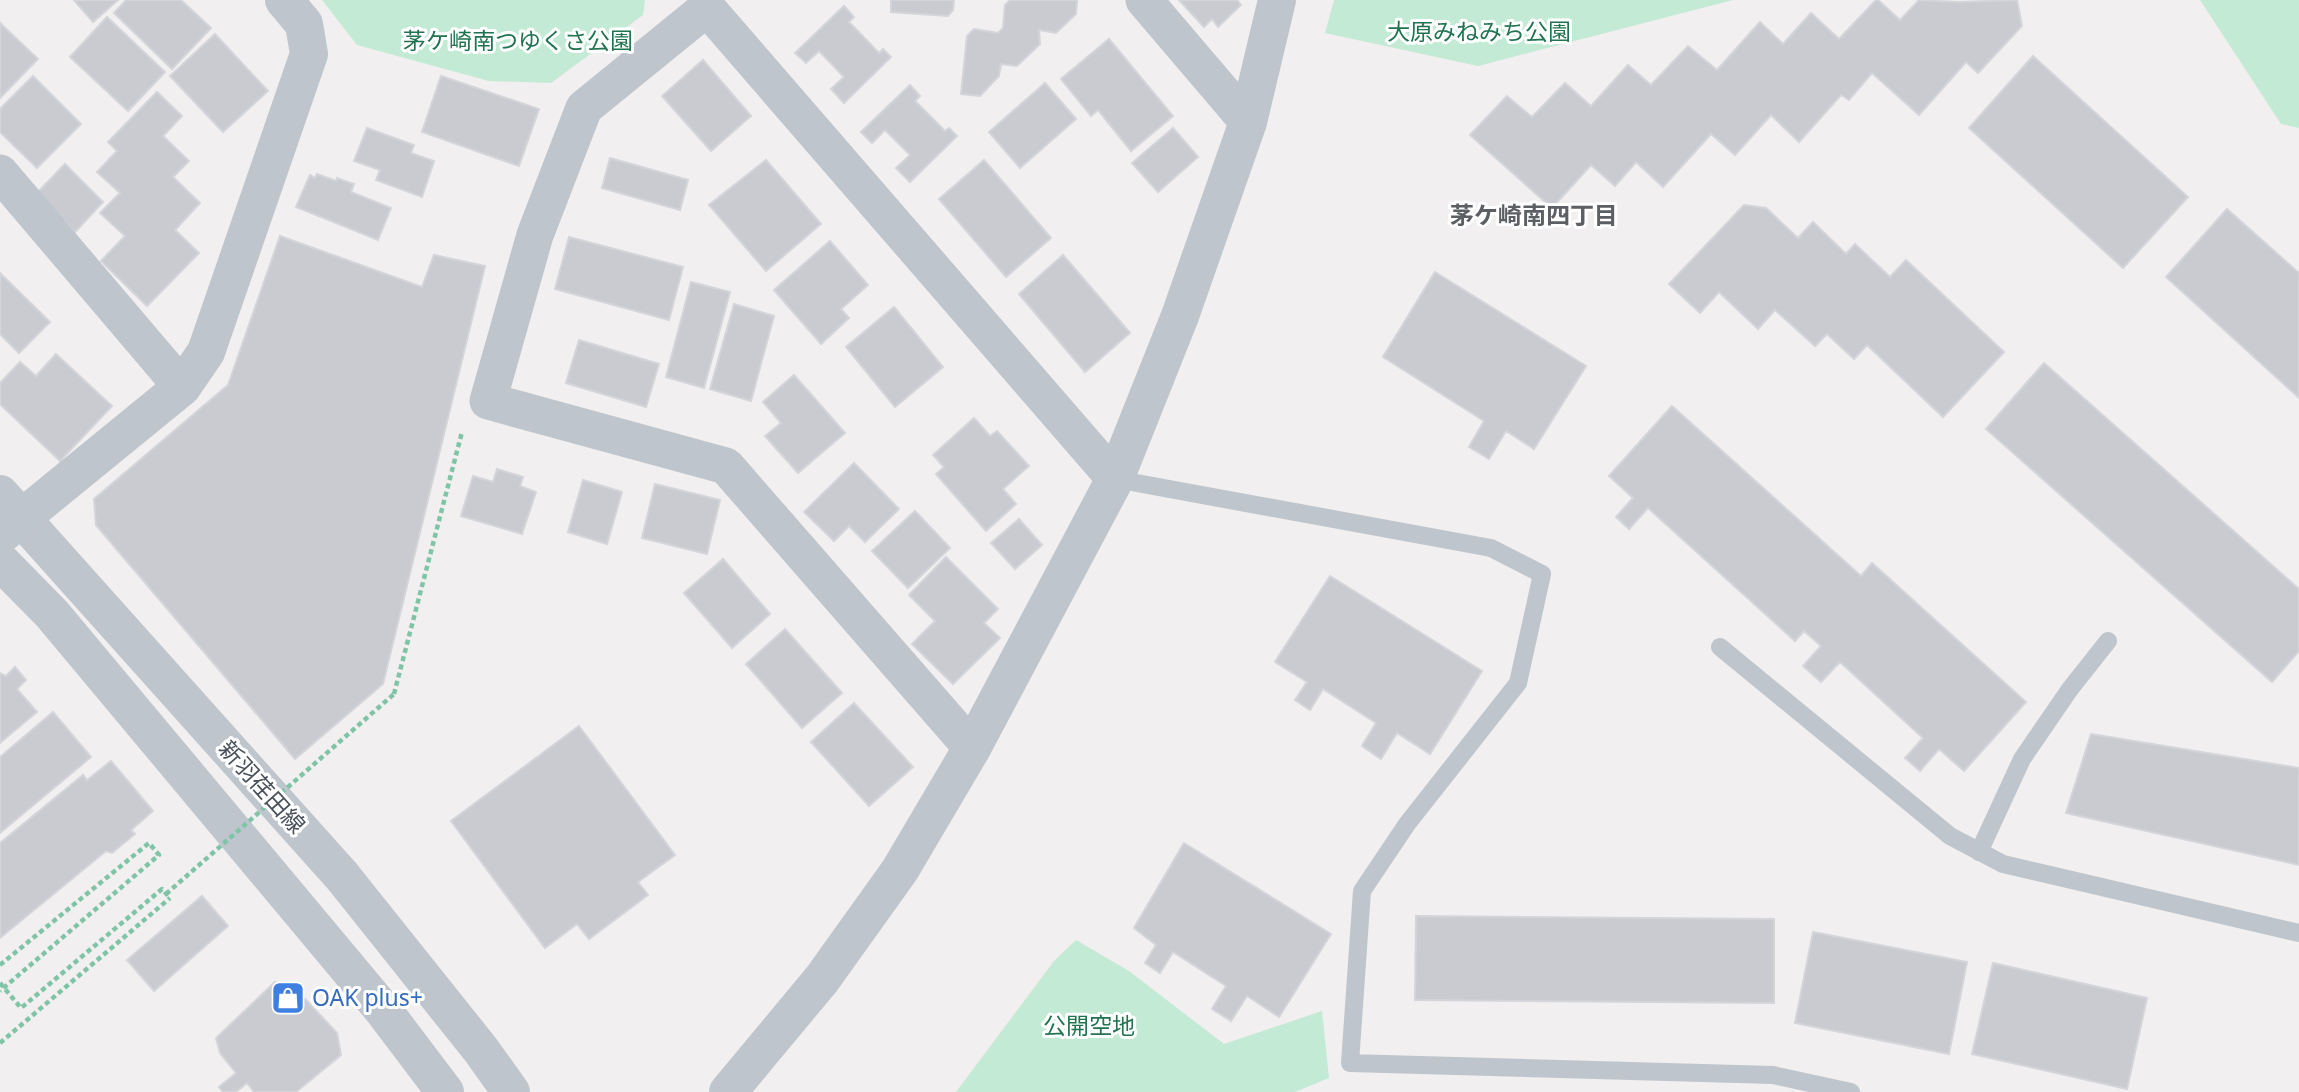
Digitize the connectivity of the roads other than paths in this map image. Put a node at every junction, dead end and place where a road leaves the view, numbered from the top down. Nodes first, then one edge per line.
1 (284, 0) edge
2 (1144, 0) edge
3 (1278, 0) edge
4 (1248, 122) junction
5 (0, 173) edge
6 (181, 387) junction
7 (1115, 479) junction
8 (7, 516) edge
9 (0, 561) edge
10 (2108, 641) dead end
11 (1720, 647) dead end
12 (972, 748) junction
13 (1979, 852) junction
14 (2299, 933) edge
15 (445, 1092) edge
16 (510, 1092) edge
17 (728, 1092) edge
18 (1851, 1092) edge

1 - 6 street
2 - 4 street
3 - 4 street
4 - 7 street
5 - 6 street
6 - 8 street
7 - 12 street
7 - 12 street
7 - 18 lane
8 - 16 street, 新羽荏田線
9 - 15 street
10 - 13 lane
11 - 13 lane
12 - 17 street
13 - 14 lane

